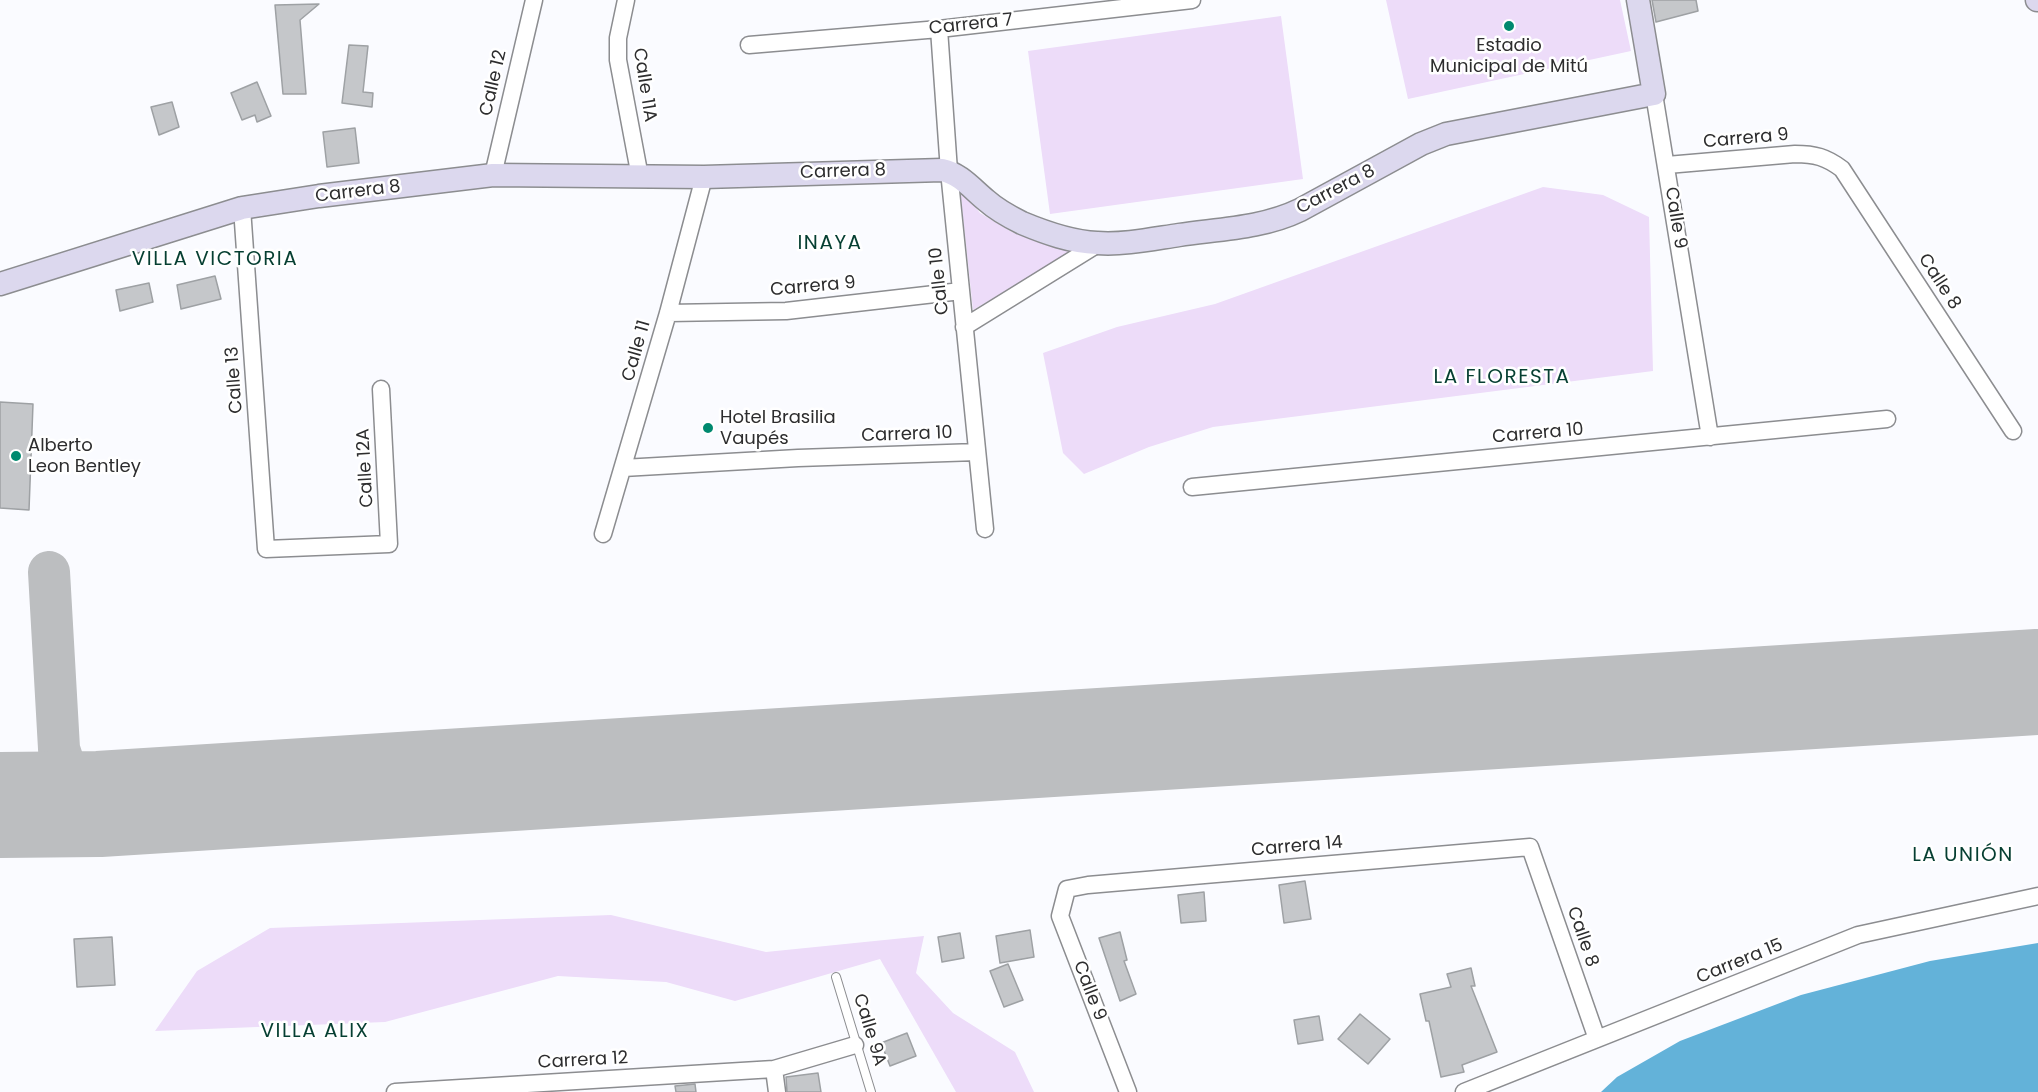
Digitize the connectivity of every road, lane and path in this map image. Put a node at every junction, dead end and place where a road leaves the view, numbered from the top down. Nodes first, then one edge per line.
1 (534, 0) edge
2 (626, 0) edge
3 (1192, 0) edge
4 (1638, 0) edge
5 (939, 29) junction
6 (749, 45) dead end
7 (1654, 94) junction
8 (1829, 159) joint
9 (1667, 165) junction
10 (950, 171) junction
11 (493, 176) junction
12 (640, 177) junction
13 (704, 177) junction
14 (242, 208) junction
15 (1098, 243) junction
16 (0, 284) edge
17 (961, 291) junction
18 (668, 313) junction
19 (964, 327) junction
20 (381, 389) dead end
21 (1887, 419) dead end
22 (2013, 431) dead end
23 (1710, 437) junction
24 (977, 452) junction
25 (623, 468) junction
26 (1192, 487) dead end
27 (985, 529) dead end
28 (603, 534) dead end
29 (389, 544) joint
30 (1530, 847) joint
31 (1067, 889) joint
32 (2038, 896) edge
33 (836, 978) dead end
34 (1597, 1040) junction
35 (855, 1045) junction
36 (774, 1069) junction
37 (412, 1091) edge
38 (395, 1092) edge
39 (777, 1092) edge
40 (871, 1092) edge
41 (1128, 1092) edge
42 (1464, 1092) edge

1 - 11 street, Calle 12
2 - 12 street, Calle 11A
3 - 5 street, Carrera 7
4 - 7 street, Calle 9
5 - 6 street, Carrera 7
5 - 10 street, Calle 10
7 - 9 street, Calle 9
7 - 15 street, Carrera 8
8 - 9 street, Carrera 9
8 - 22 street, Calle 8
9 - 23 street, Calle 9
10 - 13 street, Carrera 8
10 - 15 street, Carrera 8
10 - 17 street, Calle 10
11 - 12 street, Carrera 8
11 - 14 street, Carrera 8
12 - 13 street, Carrera 8
13 - 18 street, Calle 11
14 - 16 street, Carrera 8
14 - 29 street, Calle 13
15 - 19 street
17 - 18 street, Carrera 9
17 - 19 street, Calle 10
18 - 25 street, Calle 11
19 - 24 street, Calle 10
20 - 29 street, Calle 12A
21 - 23 street, Carrera 10
23 - 26 street, Carrera 10
24 - 25 street, Carrera 10
24 - 27 street, Calle 10
25 - 28 street, Calle 11
30 - 31 street, Carrera 14
30 - 34 street, Calle 8
31 - 41 street, Calle 9
32 - 34 street, Carrera 15
33 - 35 lane, Calle 9A
34 - 42 street, Carrera 15
35 - 36 street, Carrera 12
35 - 40 lane, Calle 9A
36 - 37 street, Carrera 12
36 - 39 street
37 - 38 street, Carrera 12

